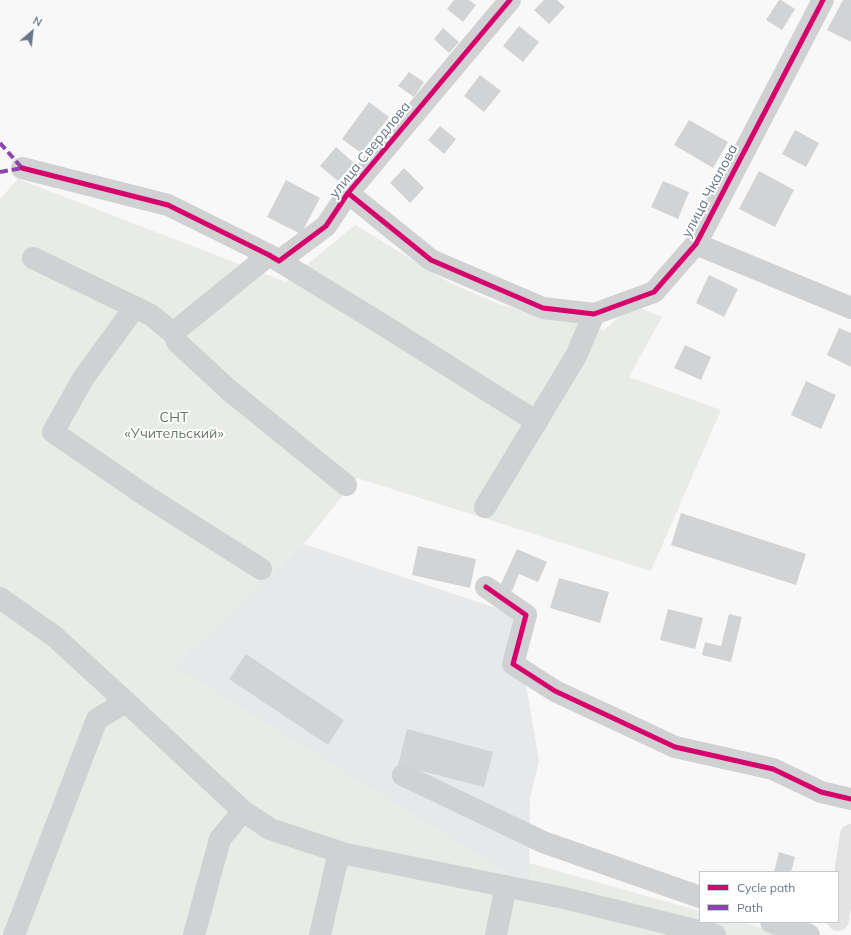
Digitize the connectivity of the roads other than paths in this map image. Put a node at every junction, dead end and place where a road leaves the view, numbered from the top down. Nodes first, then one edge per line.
1 (510, 0) edge
2 (823, 0) edge
3 (22, 168) dead end
4 (348, 193) junction
5 (696, 244) junction
6 (33, 258) dead end
7 (274, 258) junction
8 (136, 307) junction
9 (851, 308) edge
10 (594, 314) junction
11 (173, 333) junction
12 (536, 422) junction
13 (346, 485) dead end
14 (485, 507) dead end
15 (262, 569) dead end
16 (486, 587) dead end
17 (0, 598) edge
18 (126, 702) junction
19 (403, 775) dead end
20 (851, 799) edge
21 (242, 811) junction
22 (851, 835) edge
23 (340, 852) junction
24 (506, 886) junction
25 (699, 897) edge
26 (839, 914) edge
27 (774, 923) edge
28 (838, 923) edge
29 (667, 929) edge
30 (803, 934) edge
31 (14, 935) edge
32 (194, 935) edge
33 (320, 935) edge
34 (496, 935) edge
35 (715, 935) edge
36 (836, 935) edge

1 - 4 street, улица Свердлова
2 - 5 street, улица Чкалова
3 - 7 street
4 - 7 street, улица Свердлова
4 - 10 street, улица Чкалова
5 - 9 street
5 - 10 street, улица Чкалова
6 - 8 street
7 - 11 street, улица Свердлова
7 - 12 street
8 - 11 street
8 - 15 street
10 - 12 street
11 - 13 street
12 - 14 street
16 - 20 street
17 - 18 street
18 - 21 street
18 - 31 street
19 - 25 street
21 - 23 street
21 - 32 street
22 - 26 main road
23 - 24 street
23 - 33 street
24 - 29 street
24 - 34 street
27 - 30 street
28 - 36 main road
29 - 35 street

